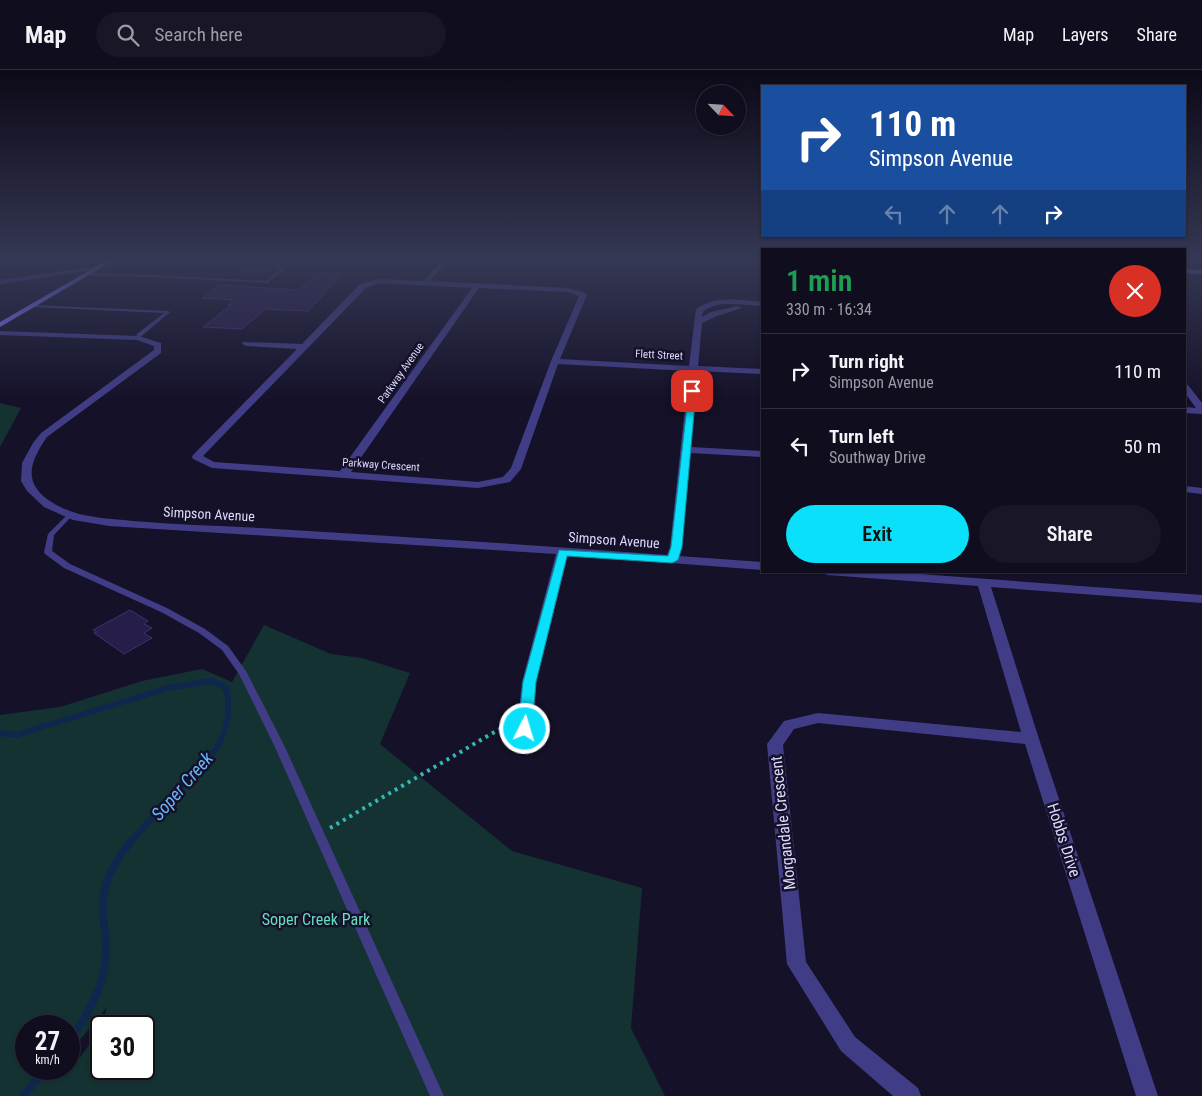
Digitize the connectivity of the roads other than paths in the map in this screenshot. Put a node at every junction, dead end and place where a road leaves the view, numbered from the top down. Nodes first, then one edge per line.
1 (33, 306) joint
2 (343, 306) edge
3 (462, 306) edge
4 (578, 306) edge
5 (751, 306) edge
6 (0, 325) edge
7 (0, 333) edge
8 (138, 338) junction
9 (246, 344) dead end
10 (303, 347) junction
11 (555, 360) junction
12 (694, 368) junction
13 (761, 372) edge
14 (1186, 388) edge
15 (1186, 410) edge
16 (1202, 410) edge
17 (685, 450) junction
18 (761, 454) edge
19 (344, 474) junction
20 (1186, 489) edge
21 (1202, 491) edge
22 (70, 515) junction
23 (562, 552) junction
24 (672, 560) junction
25 (761, 566) edge
26 (853, 573) edge
27 (983, 583) junction
28 (1202, 599) edge
29 (525, 729) dead end
30 (1031, 739) junction
31 (437, 1096) edge
32 (910, 1096) edge
33 (1147, 1096) edge

1 - 6 street
1 - 8 lane
2 - 10 street, Parkway Crescent
3 - 19 street, Parkway Avenue
4 - 11 street, Parkway Crescent
5 - 12 street
7 - 8 street, Simpson Avenue
8 - 22 street, Simpson Avenue
9 - 10 street
10 - 19 street, Parkway Crescent
11 - 12 street, Flett Street
11 - 19 street, Parkway Crescent
12 - 13 street, Flett Street
12 - 17 street
14 - 16 street
15 - 16 street
17 - 18 street
17 - 24 street
20 - 21 street
22 - 23 street, Simpson Avenue
22 - 31 lane
23 - 24 street, Simpson Avenue
23 - 29 street
24 - 25 street, Simpson Avenue
26 - 27 street
27 - 28 street
27 - 30 street, Hobbs Drive
30 - 32 street, Morgandale Crescent
30 - 33 street, Hobbs Drive

